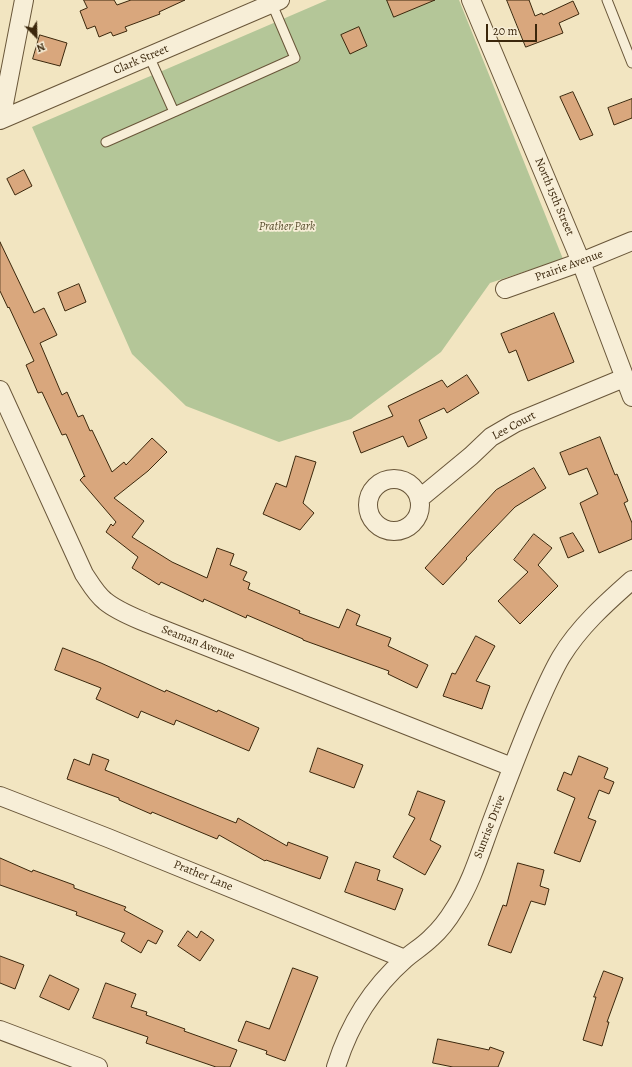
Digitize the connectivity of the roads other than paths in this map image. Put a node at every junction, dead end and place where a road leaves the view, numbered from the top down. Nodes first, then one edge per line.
1 (24, 0) edge
2 (471, 0) edge
3 (607, 0) edge
4 (276, 2) edge
5 (149, 56) junction
6 (632, 63) edge
7 (174, 112) junction
8 (1, 120) edge
9 (106, 142) dead end
10 (632, 241) edge
11 (581, 262) junction
12 (505, 289) dead end
13 (624, 378) junction
14 (0, 390) edge
15 (632, 397) edge
16 (419, 499) dead end
17 (632, 580) edge
18 (512, 768) junction
19 (0, 796) edge
20 (405, 959) junction
21 (0, 1030) edge
22 (98, 1067) edge
23 (336, 1067) edge

1 - 8 street
2 - 11 street, North 15th Street
3 - 6 lane
4 - 5 street, Clark Street
4 - 7 lane
5 - 7 lane
5 - 8 street, Clark Street
7 - 9 lane
10 - 11 street, Prairie Avenue
11 - 12 street, Prairie Avenue
11 - 13 street, North 15th Street
13 - 15 street, North 15th Street
13 - 16 street, Lee Court
14 - 18 street, Seaman Avenue
17 - 18 street, Sunrise Drive
18 - 20 street, Sunrise Drive
19 - 20 street, Prather Lane
20 - 23 street, Sunrise Drive
21 - 22 street

